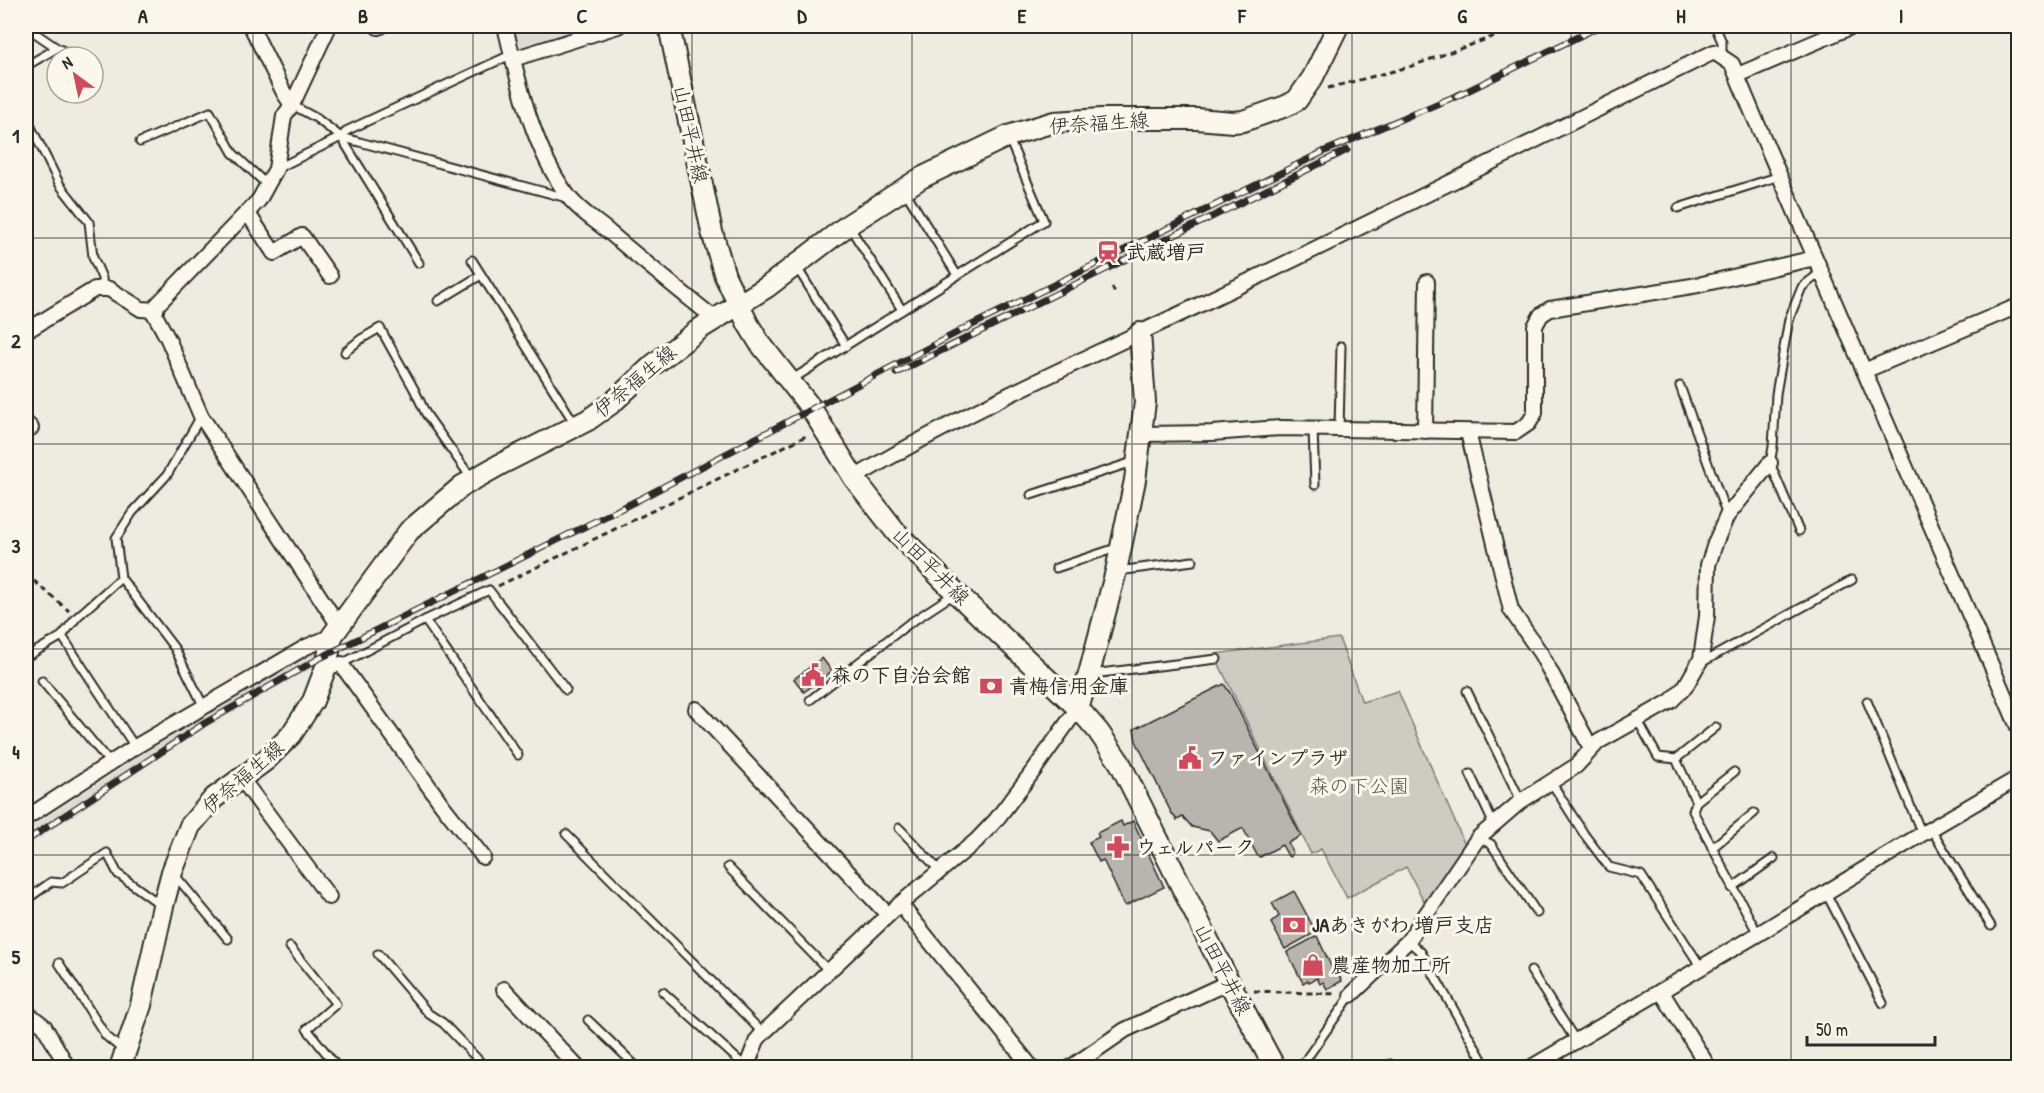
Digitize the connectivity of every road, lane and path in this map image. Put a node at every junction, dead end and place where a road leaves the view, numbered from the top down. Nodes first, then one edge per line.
1 (251, 26) edge
2 (329, 26) edge
3 (377, 26) edge
4 (381, 26) edge
5 (505, 26) edge
6 (618, 26) edge
7 (669, 26) edge
8 (1338, 26) edge
9 (1523, 26) edge
10 (1715, 26) edge
11 (1853, 26) edge
12 (35, 33) dead end
13 (53, 45) edge
14 (45, 55) edge
15 (1722, 57) junction
16 (513, 59) junction
17 (26, 66) edge
18 (1738, 75) junction
19 (1354, 82) dead end
20 (292, 105) junction
21 (26, 117) edge
22 (1008, 136) junction
23 (341, 137) junction
24 (140, 142) dead end
25 (276, 169) junction
26 (1780, 176) junction
27 (267, 184) junction
28 (904, 189) junction
29 (570, 199) junction
30 (1678, 208) dead end
31 (247, 212) junction
32 (848, 225) junction
33 (1815, 258) junction
34 (472, 260) dead end
35 (419, 263) dead end
36 (796, 266) junction
37 (1821, 272) junction
38 (481, 275) junction
39 (957, 275) junction
40 (330, 276) dead end
41 (1427, 282) dead end
42 (1112, 287) dead end
43 (103, 289) junction
44 (1116, 296) dead end
45 (438, 301) dead end
46 (737, 305) junction
47 (2019, 306) edge
48 (155, 310) junction
49 (902, 310) junction
50 (715, 319) junction
51 (26, 330) edge
52 (1140, 333) junction
53 (846, 346) junction
54 (1341, 346) dead end
55 (345, 352) dead end
56 (1864, 371) junction
57 (790, 381) junction
58 (1680, 386) dead end
59 (201, 416) junction
60 (577, 426) junction
61 (823, 428) junction
62 (1313, 429) junction
63 (1339, 429) junction
64 (1425, 431) junction
65 (1468, 432) junction
66 (1143, 434) junction
67 (1138, 460) junction
68 (1770, 463) junction
69 (854, 478) junction
70 (473, 480) junction
71 (1315, 485) dead end
72 (1031, 495) dead end
73 (1727, 516) junction
74 (1799, 531) dead end
75 (1121, 547) junction
76 (1193, 561) dead end
77 (1056, 568) dead end
78 (1116, 572) junction
79 (26, 574) edge
80 (121, 578) junction
81 (1852, 580) dead end
82 (489, 590) junction
83 (956, 593) junction
84 (77, 618) junction
85 (425, 620) junction
86 (336, 631) junction
87 (62, 636) junction
88 (26, 657) edge
89 (1217, 659) dead end
90 (1698, 664) junction
91 (334, 665) junction
92 (1089, 674) junction
93 (42, 681) dead end
94 (566, 690) dead end
95 (1467, 692) dead end
96 (810, 700) dead end
97 (1867, 701) dead end
98 (204, 707) junction
99 (1078, 708) junction
100 (696, 709) dead end
101 (1637, 719) junction
102 (1716, 728) dead end
103 (2019, 728) edge
104 (135, 747) junction
105 (1591, 748) junction
106 (518, 755) dead end
107 (1676, 759) junction
108 (110, 763) junction
109 (1734, 772) dead end
110 (1470, 774) dead end
111 (241, 778) junction
112 (2019, 778) edge
113 (1551, 782) junction
114 (1521, 801) junction
115 (1696, 802) junction
116 (1754, 813) dead end
117 (26, 818) edge
118 (1494, 825) junction
119 (899, 828) dead end
120 (1927, 831) junction
121 (566, 834) dead end
122 (1478, 838) junction
123 (1712, 848) junction
124 (483, 857) dead end
125 (1774, 858) dead end
126 (728, 867) dead end
127 (940, 871) junction
128 (172, 872) junction
129 (1732, 888) junction
130 (1826, 893) junction
131 (329, 897) dead end
132 (26, 900) edge
133 (900, 904) junction
134 (163, 906) junction
135 (1537, 913) dead end
136 (888, 915) junction
137 (1991, 926) dead end
138 (1758, 934) junction
139 (228, 939) dead end
140 (1408, 941) junction
141 (290, 947) dead end
142 (378, 954) dead end
143 (59, 963) dead end
144 (1701, 967) junction
145 (829, 971) junction
146 (1531, 971) dead end
147 (1232, 986) junction
148 (504, 989) dead end
149 (1661, 991) junction
150 (663, 992) dead end
151 (1352, 995) junction
152 (1882, 1003) dead end
153 (26, 1012) edge
154 (588, 1020) dead end
155 (764, 1033) junction
156 (1576, 1041) junction
157 (123, 1060) edge
158 (1549, 1062) edge
159 (746, 1067) edge
160 (68, 1068) edge
161 (338, 1068) edge
162 (486, 1068) edge
163 (578, 1068) edge
164 (638, 1068) edge
165 (1032, 1068) edge
166 (1070, 1068) edge
167 (1275, 1068) edge
168 (1300, 1068) edge
169 (1487, 1068) edge
170 (1530, 1068) edge
171 (1709, 1068) edge

1 - 20 street
2 - 20 street
3 - 4 street
5 - 16 street
6 - 16 street
7 - 46 main road, 山田平井線
8 - 22 main road, 伊奈福生線
9 - 19 path
10 - 15 lane
11 - 18 street
12 - 13 lane
14 - 17 lane
15 - 18 street
15 - 52 street
16 - 23 lane
16 - 29 street
18 - 26 street
20 - 23 lane
20 - 25 street
21 - 43 lane
22 - 28 main road, 伊奈福生線
22 - 39 lane
23 - 25 lane
23 - 29 lane
23 - 35 lane
24 - 27 lane
25 - 27 street
26 - 30 lane
26 - 33 street
27 - 31 street
28 - 32 main road, 伊奈福生線
28 - 39 lane
29 - 50 street
31 - 40 street
31 - 48 street
32 - 36 main road, 伊奈福生線
32 - 49 lane
33 - 37 street
33 - 65 street
34 - 38 lane
36 - 46 main road, 伊奈福生線
36 - 53 lane
37 - 56 street
37 - 68 lane
38 - 45 lane
38 - 60 lane
39 - 49 lane
41 - 64 street
42 - 44 path
43 - 48 street
43 - 51 street
46 - 50 main road, 伊奈福生線
46 - 57 main road, 山田平井線
47 - 56 street
48 - 59 street
49 - 53 lane
50 - 60 main road, 伊奈福生線
52 - 66 main road
52 - 69 street
53 - 57 lane
54 - 63 lane
55 - 70 lane
56 - 103 street
57 - 61 main road, 山田平井線
58 - 73 lane
59 - 80 lane
59 - 86 street
60 - 70 main road, 伊奈福生線
61 - 69 main road, 山田平井線
61 - 82 path
62 - 63 street
62 - 66 street
62 - 71 lane
63 - 64 street
64 - 65 street
65 - 105 street
66 - 67 main road
67 - 72 lane
67 - 75 main road
68 - 73 street
68 - 74 lane
69 - 83 main road, 山田平井線
70 - 86 main road, 伊奈福生線
73 - 90 street
75 - 77 lane
75 - 78 main road
76 - 78 lane
78 - 92 main road
79 - 84 path
80 - 84 lane
80 - 98 lane
81 - 90 lane
82 - 85 lane
82 - 94 lane
83 - 96 lane
83 - 99 main road, 山田平井線
84 - 87 lane
85 - 91 lane
85 - 106 lane
86 - 91 main road, 伊奈福生線
86 - 98 street
87 - 88 lane
87 - 104 lane
89 - 92 lane
90 - 101 street
91 - 111 main road, 伊奈福生線
91 - 124 street
92 - 99 main road
93 - 108 lane
95 - 114 lane
97 - 120 lane
98 - 104 street
99 - 127 street
99 - 147 main road, 山田平井線
100 - 136 street
101 - 105 street
101 - 107 lane
102 - 107 lane
104 - 108 street
105 - 113 street
107 - 115 lane
108 - 117 street
109 - 115 lane
110 - 118 lane
111 - 128 main road, 伊奈福生線
111 - 131 street
112 - 120 street
113 - 114 street
113 - 144 lane
114 - 118 street
115 - 123 lane
116 - 123 lane
118 - 122 street
119 - 127 lane
120 - 130 street
120 - 137 lane
121 - 155 lane
122 - 135 lane
122 - 140 street
123 - 129 lane
125 - 129 lane
126 - 145 lane
127 - 133 street
128 - 134 main road, 伊奈福生線
128 - 139 lane
129 - 138 lane
130 - 138 street
130 - 152 lane
132 - 134 lane
133 - 136 street
133 - 165 street
134 - 157 main road, 伊奈福生線
136 - 145 street
138 - 144 street
140 - 151 street
140 - 169 lane
141 - 161 lane
142 - 162 lane
143 - 157 lane
144 - 149 street
145 - 155 street
146 - 156 lane
147 - 151 path
147 - 166 street
147 - 167 main road, 山田平井線
148 - 163 street
149 - 156 street
149 - 171 street
150 - 159 lane
151 - 168 lane
153 - 160 street
154 - 164 lane
155 - 159 street
156 - 158 street
158 - 170 street

